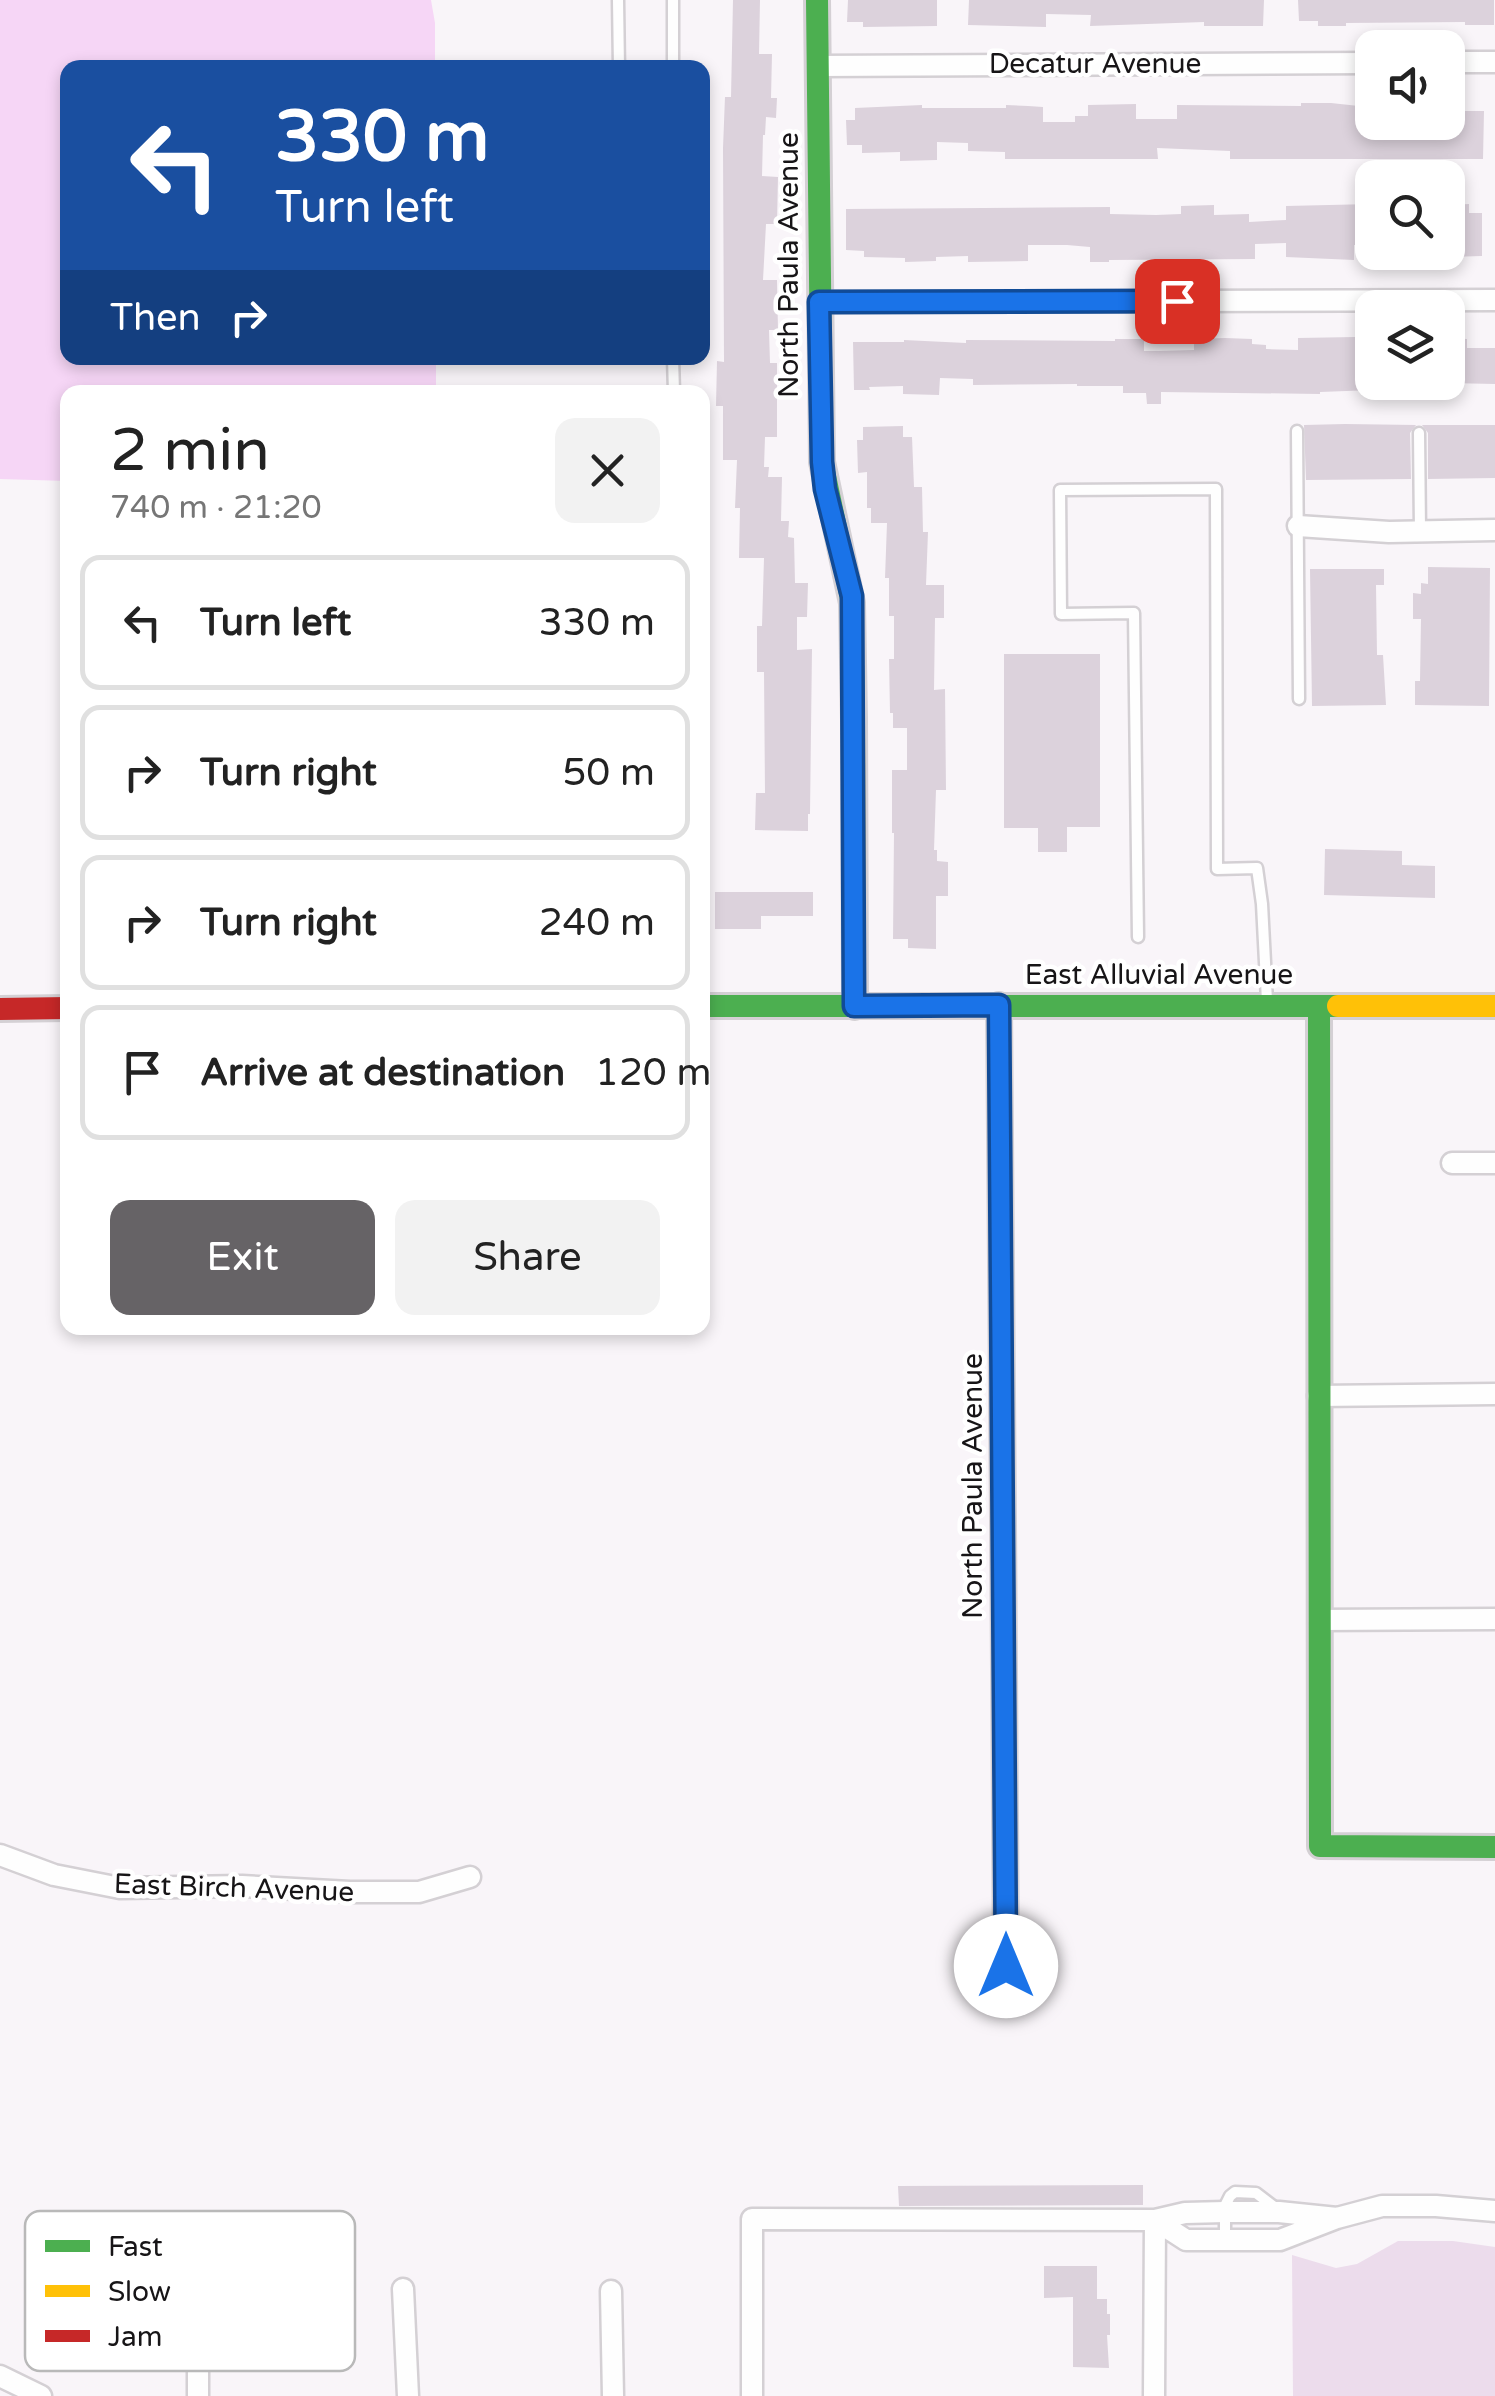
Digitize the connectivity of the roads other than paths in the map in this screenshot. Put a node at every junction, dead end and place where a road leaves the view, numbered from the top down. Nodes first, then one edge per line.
1 (618, 0) edge
2 (673, 0) edge
3 (817, 0) edge
4 (619, 60) edge
5 (673, 60) edge
6 (1355, 62) edge
7 (1465, 62) edge
8 (1495, 62) edge
9 (818, 66) junction
10 (1495, 300) edge
11 (819, 302) junction
12 (1297, 431) dead end
13 (1420, 433) dead end
14 (1298, 526) junction
15 (1495, 530) edge
16 (1420, 532) junction
17 (1299, 699) dead end
18 (1138, 937) dead end
19 (999, 1005) junction
20 (1268, 1005) junction
21 (710, 1006) edge
22 (854, 1006) junction
23 (1319, 1006) junction
24 (1495, 1006) edge
25 (60, 1008) edge
26 (0, 1010) edge
27 (1452, 1163) dead end
28 (1495, 1163) edge
29 (1495, 1394) edge
30 (1318, 1396) junction
31 (1495, 1619) edge
32 (1319, 1620) junction
33 (1495, 1848) edge
34 (0, 1855) edge
35 (470, 1877) dead end
36 (1006, 1966) dead end
37 (1495, 2211) edge
38 (1224, 2212) junction
39 (1337, 2218) junction
40 (1155, 2220) junction
41 (1225, 2240) junction
42 (404, 2288) dead end
43 (611, 2291) dead end
44 (10, 2386) edge
45 (40, 2396) edge
46 (408, 2396) edge
47 (613, 2396) edge
48 (752, 2396) edge
49 (1154, 2396) edge

1 - 4 lane
2 - 5 lane
3 - 9 street, North Paula Avenue
6 - 9 street, Decatur Avenue
7 - 8 street
9 - 11 street, North Paula Avenue
10 - 11 street
11 - 22 street, North Paula Avenue
12 - 14 lane
13 - 16 lane
14 - 16 street
14 - 17 lane
15 - 16 street
18 - 20 lane
19 - 20 street, East Alluvial Avenue
19 - 22 street, East Alluvial Avenue
19 - 36 street, North Paula Avenue
20 - 23 street, East Alluvial Avenue
21 - 22 street, East Alluvial Avenue
23 - 24 street, East Alluvial Avenue
23 - 30 street
25 - 26 street
27 - 28 street
29 - 30 street
30 - 32 street
31 - 32 street
32 - 33 street
34 - 35 street, East Birch Avenue
37 - 39 street
38 - 39 street
38 - 40 street
38 - 41 lane
39 - 41 street
40 - 41 street
40 - 48 street
40 - 49 street
42 - 46 street
43 - 47 street
44 - 45 street

